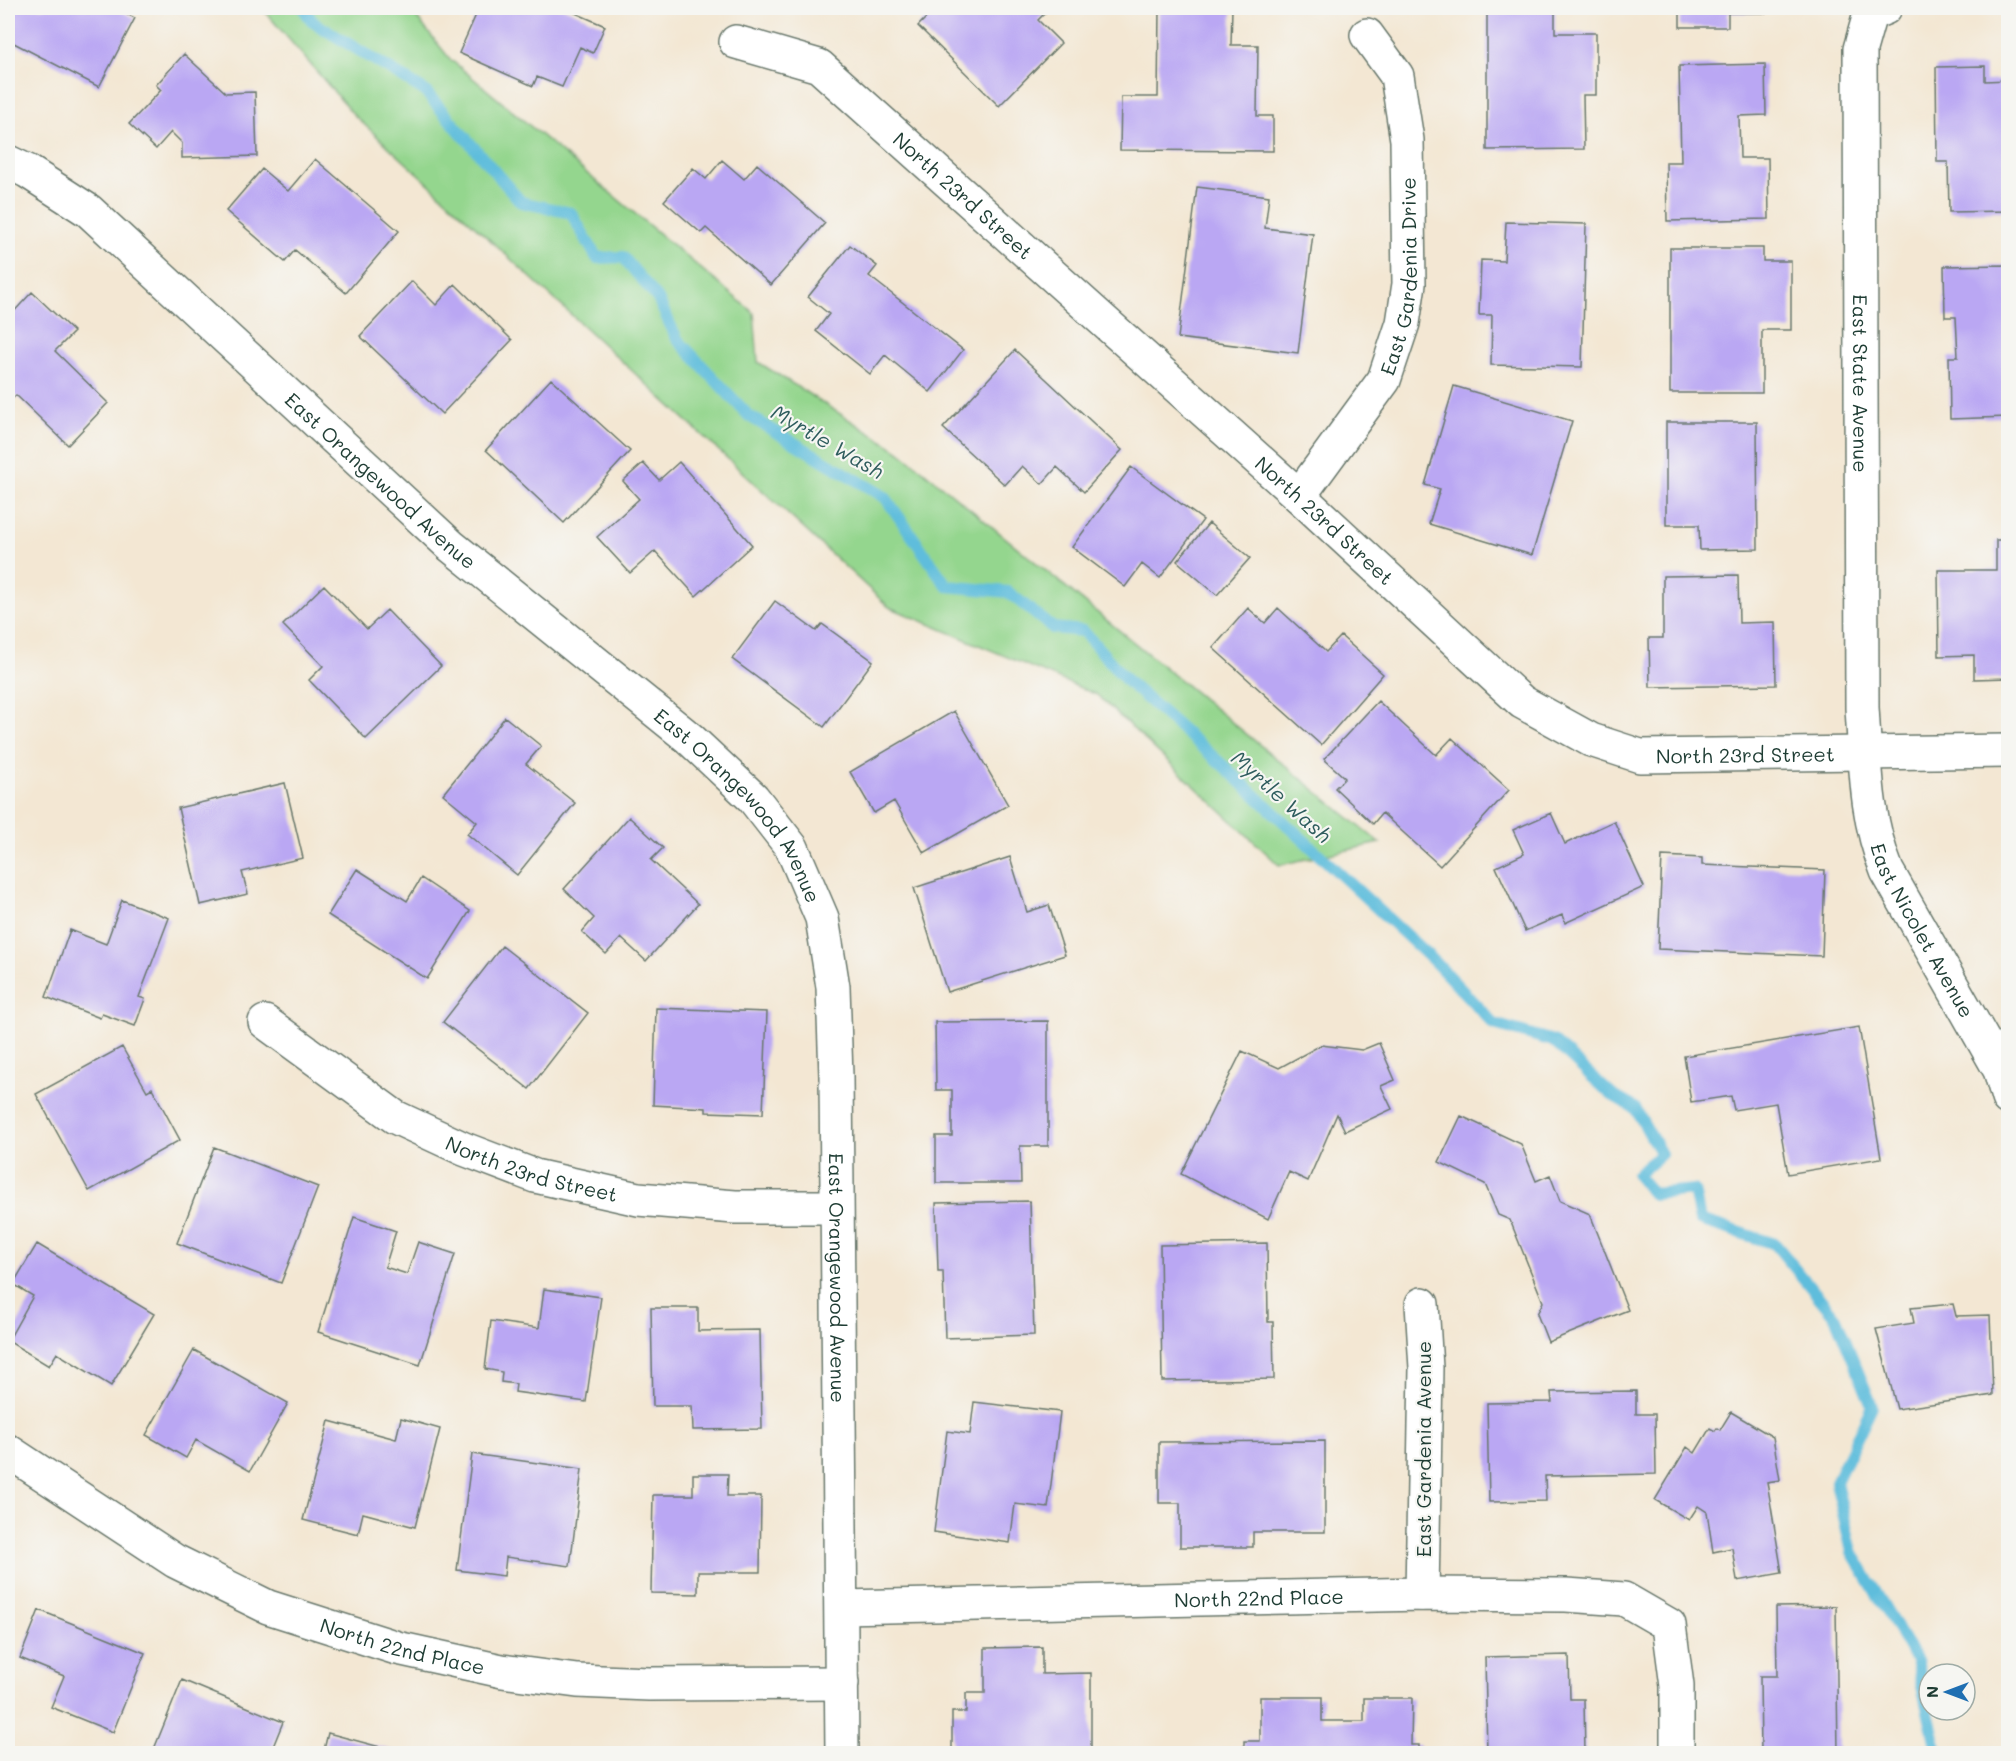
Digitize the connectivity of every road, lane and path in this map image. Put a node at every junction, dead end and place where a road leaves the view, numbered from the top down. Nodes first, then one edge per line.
1 (1878, 11) edge
2 (1367, 35) dead end
3 (736, 42) dead end
4 (8, 162) edge
5 (1299, 496) junction
6 (2008, 751) edge
7 (1864, 753) junction
8 (264, 1022) dead end
9 (2008, 1098) edge
10 (836, 1207) junction
11 (1422, 1304) dead end
12 (8, 1451) edge
13 (1422, 1594) junction
14 (842, 1607) junction
15 (842, 1683) junction
16 (842, 1754) edge
17 (1677, 1754) edge

1 - 7 street, East State Avenue
2 - 5 street, East Gardenia Drive
3 - 5 street, North 23rd Street
4 - 10 street, East Orangewood Avenue
5 - 7 street, North 23rd Street
6 - 7 street, North 23rd Street
7 - 9 street, East Nicolet Avenue
8 - 10 street, North 23rd Street
10 - 14 street, East Orangewood Avenue
11 - 13 street, East Gardenia Avenue
12 - 15 street, North 22nd Place
13 - 14 street, North 22nd Place
13 - 17 street, North 22nd Place
14 - 15 street, East Orangewood Avenue
15 - 16 street, East Orangewood Avenue

